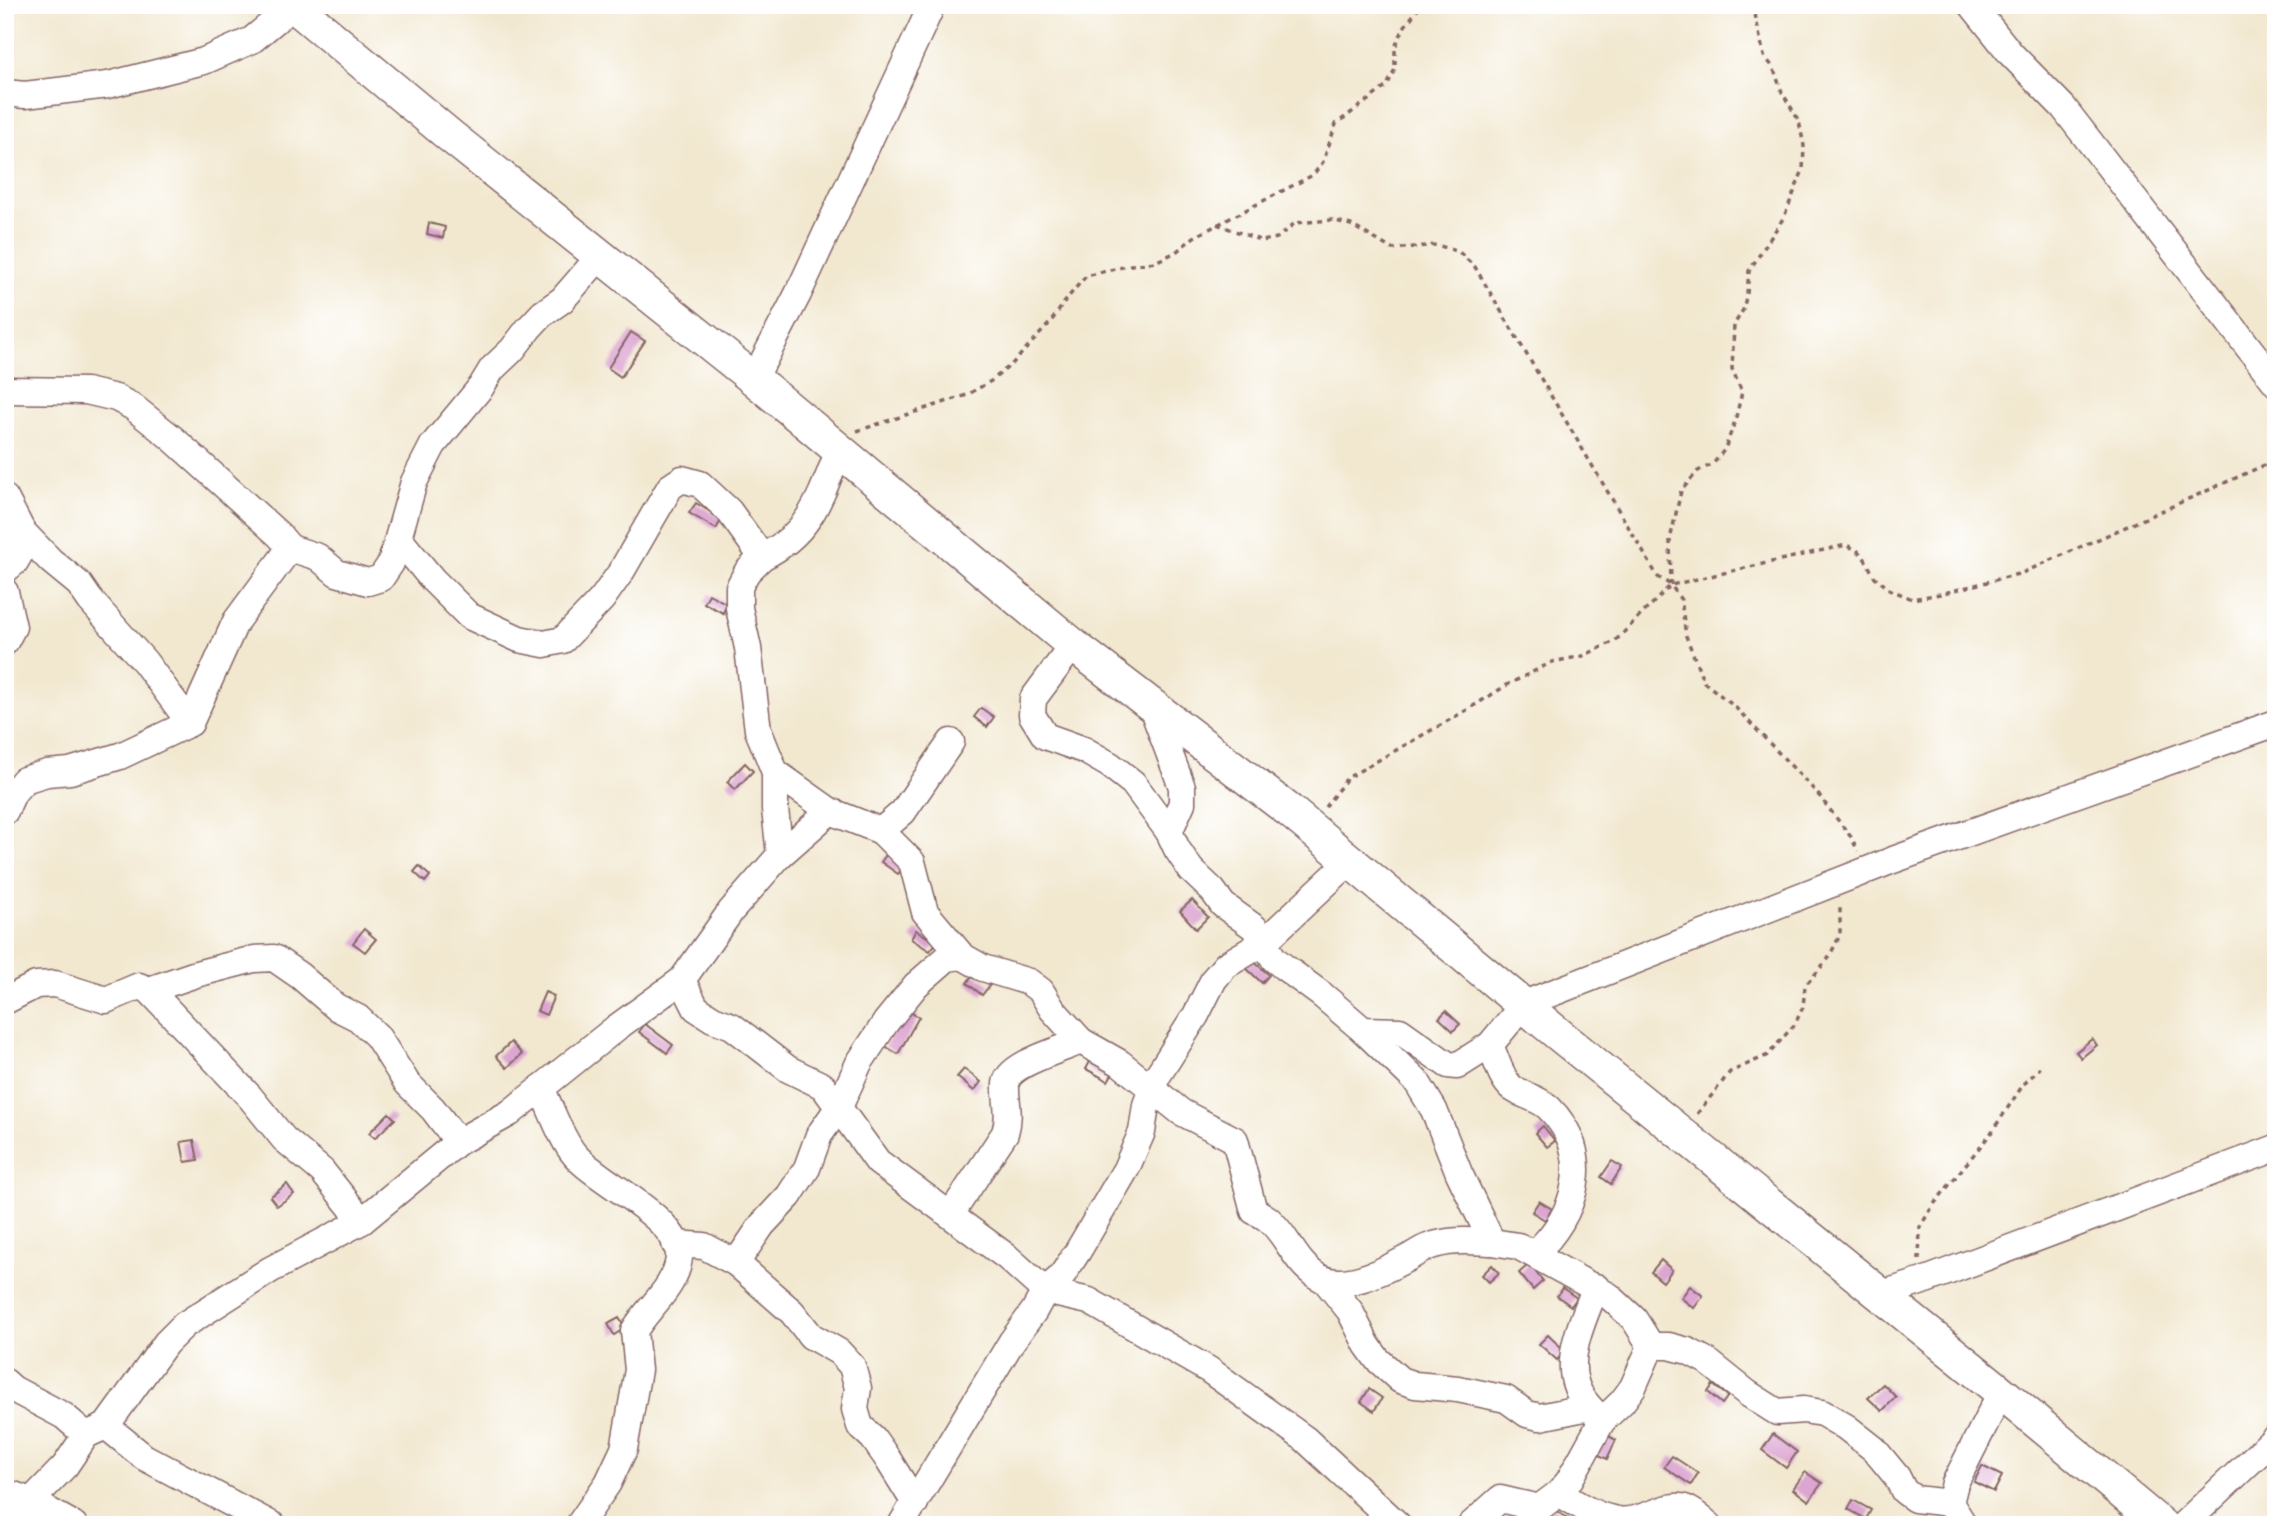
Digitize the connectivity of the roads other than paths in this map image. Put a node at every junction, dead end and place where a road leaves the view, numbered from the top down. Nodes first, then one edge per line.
1 (294, 5) edge
2 (932, 5) edge
3 (1972, 5) edge
4 (5, 93) edge
5 (601, 255) junction
6 (754, 379) junction
7 (2276, 383) edge
8 (5, 390) edge
9 (839, 450) junction
10 (5, 498) edge
11 (22, 531) junction
12 (399, 539) junction
13 (290, 548) junction
14 (762, 557) junction
15 (5, 570) edge
16 (5, 592) edge
17 (5, 642) edge
18 (1073, 645) junction
19 (1150, 702) junction
20 (190, 723) junction
21 (2276, 723) edge
22 (951, 742) dead end
23 (775, 772) junction
24 (5, 811) edge
25 (830, 811) junction
26 (881, 831) junction
27 (1169, 832) junction
28 (780, 855) junction
29 (1350, 861) junction
30 (1263, 943) junction
31 (962, 956) junction
32 (682, 980) junction
33 (149, 990) junction
34 (5, 1001) edge
35 (1524, 1004) junction
36 (1363, 1030) junction
37 (1081, 1041) junction
38 (1490, 1045) junction
39 (541, 1088) junction
40 (1151, 1089) junction
41 (839, 1107) junction
42 (458, 1142) junction
43 (2276, 1148) edge
44 (951, 1214) junction
45 (362, 1221) junction
46 (1492, 1242) junction
47 (676, 1244) junction
48 (1534, 1255) junction
49 (736, 1264) junction
50 (1325, 1280) junction
51 (1596, 1287) junction
52 (1045, 1291) junction
53 (1879, 1295) junction
54 (1651, 1346) junction
55 (5, 1382) edge
56 (2001, 1392) junction
57 (1596, 1414) junction
58 (96, 1430) junction
59 (2276, 1437) edge
60 (5, 1492) edge
61 (1559, 1493) junction
62 (31, 1501) junction
63 (908, 1514) edge
64 (1957, 1514) edge
65 (1633, 1522) edge
66 (16, 1525) edge
67 (74, 1525) edge
68 (272, 1525) edge
69 (579, 1525) edge
70 (1398, 1525) edge
71 (1471, 1525) edge
72 (1709, 1525) edge
73 (2161, 1525) edge
74 (2183, 1525) edge

1 - 4 street
1 - 5 main road
2 - 6 street
3 - 7 street
5 - 6 main road
5 - 12 street
6 - 9 main road
8 - 13 street
9 - 14 street
9 - 18 main road
10 - 11 street
11 - 15 street
11 - 20 street
12 - 13 street
12 - 14 street
13 - 20 street
14 - 23 street
16 - 17 street
18 - 19 main road
18 - 27 street
19 - 27 street
19 - 29 main road
20 - 24 street
21 - 35 street
22 - 26 street
23 - 25 street
23 - 28 street
25 - 26 street
25 - 28 street
26 - 31 street
27 - 30 street
28 - 32 street
29 - 30 street
29 - 35 main road
30 - 36 street
30 - 40 street
31 - 37 street
31 - 41 street
32 - 39 street
32 - 41 street
33 - 34 street
33 - 42 street
33 - 45 street
35 - 38 street
35 - 53 main road
36 - 38 street
36 - 46 street
37 - 40 street
37 - 44 street
38 - 48 street
39 - 42 street
39 - 47 street
40 - 50 street
40 - 52 street
41 - 44 street
41 - 49 street
42 - 45 street
43 - 53 street
44 - 52 street
45 - 58 street
46 - 48 street
46 - 50 street
47 - 49 street
47 - 69 street
48 - 51 street
49 - 63 street
50 - 57 street
51 - 54 street
51 - 57 street
52 - 63 street
52 - 70 street
53 - 56 main road
54 - 57 street
54 - 64 street
55 - 58 street
56 - 64 street
56 - 73 main road
57 - 61 street
58 - 62 street
58 - 68 street
59 - 74 street
60 - 62 street
61 - 65 street
61 - 71 street
62 - 66 street
62 - 67 street
65 - 72 street

